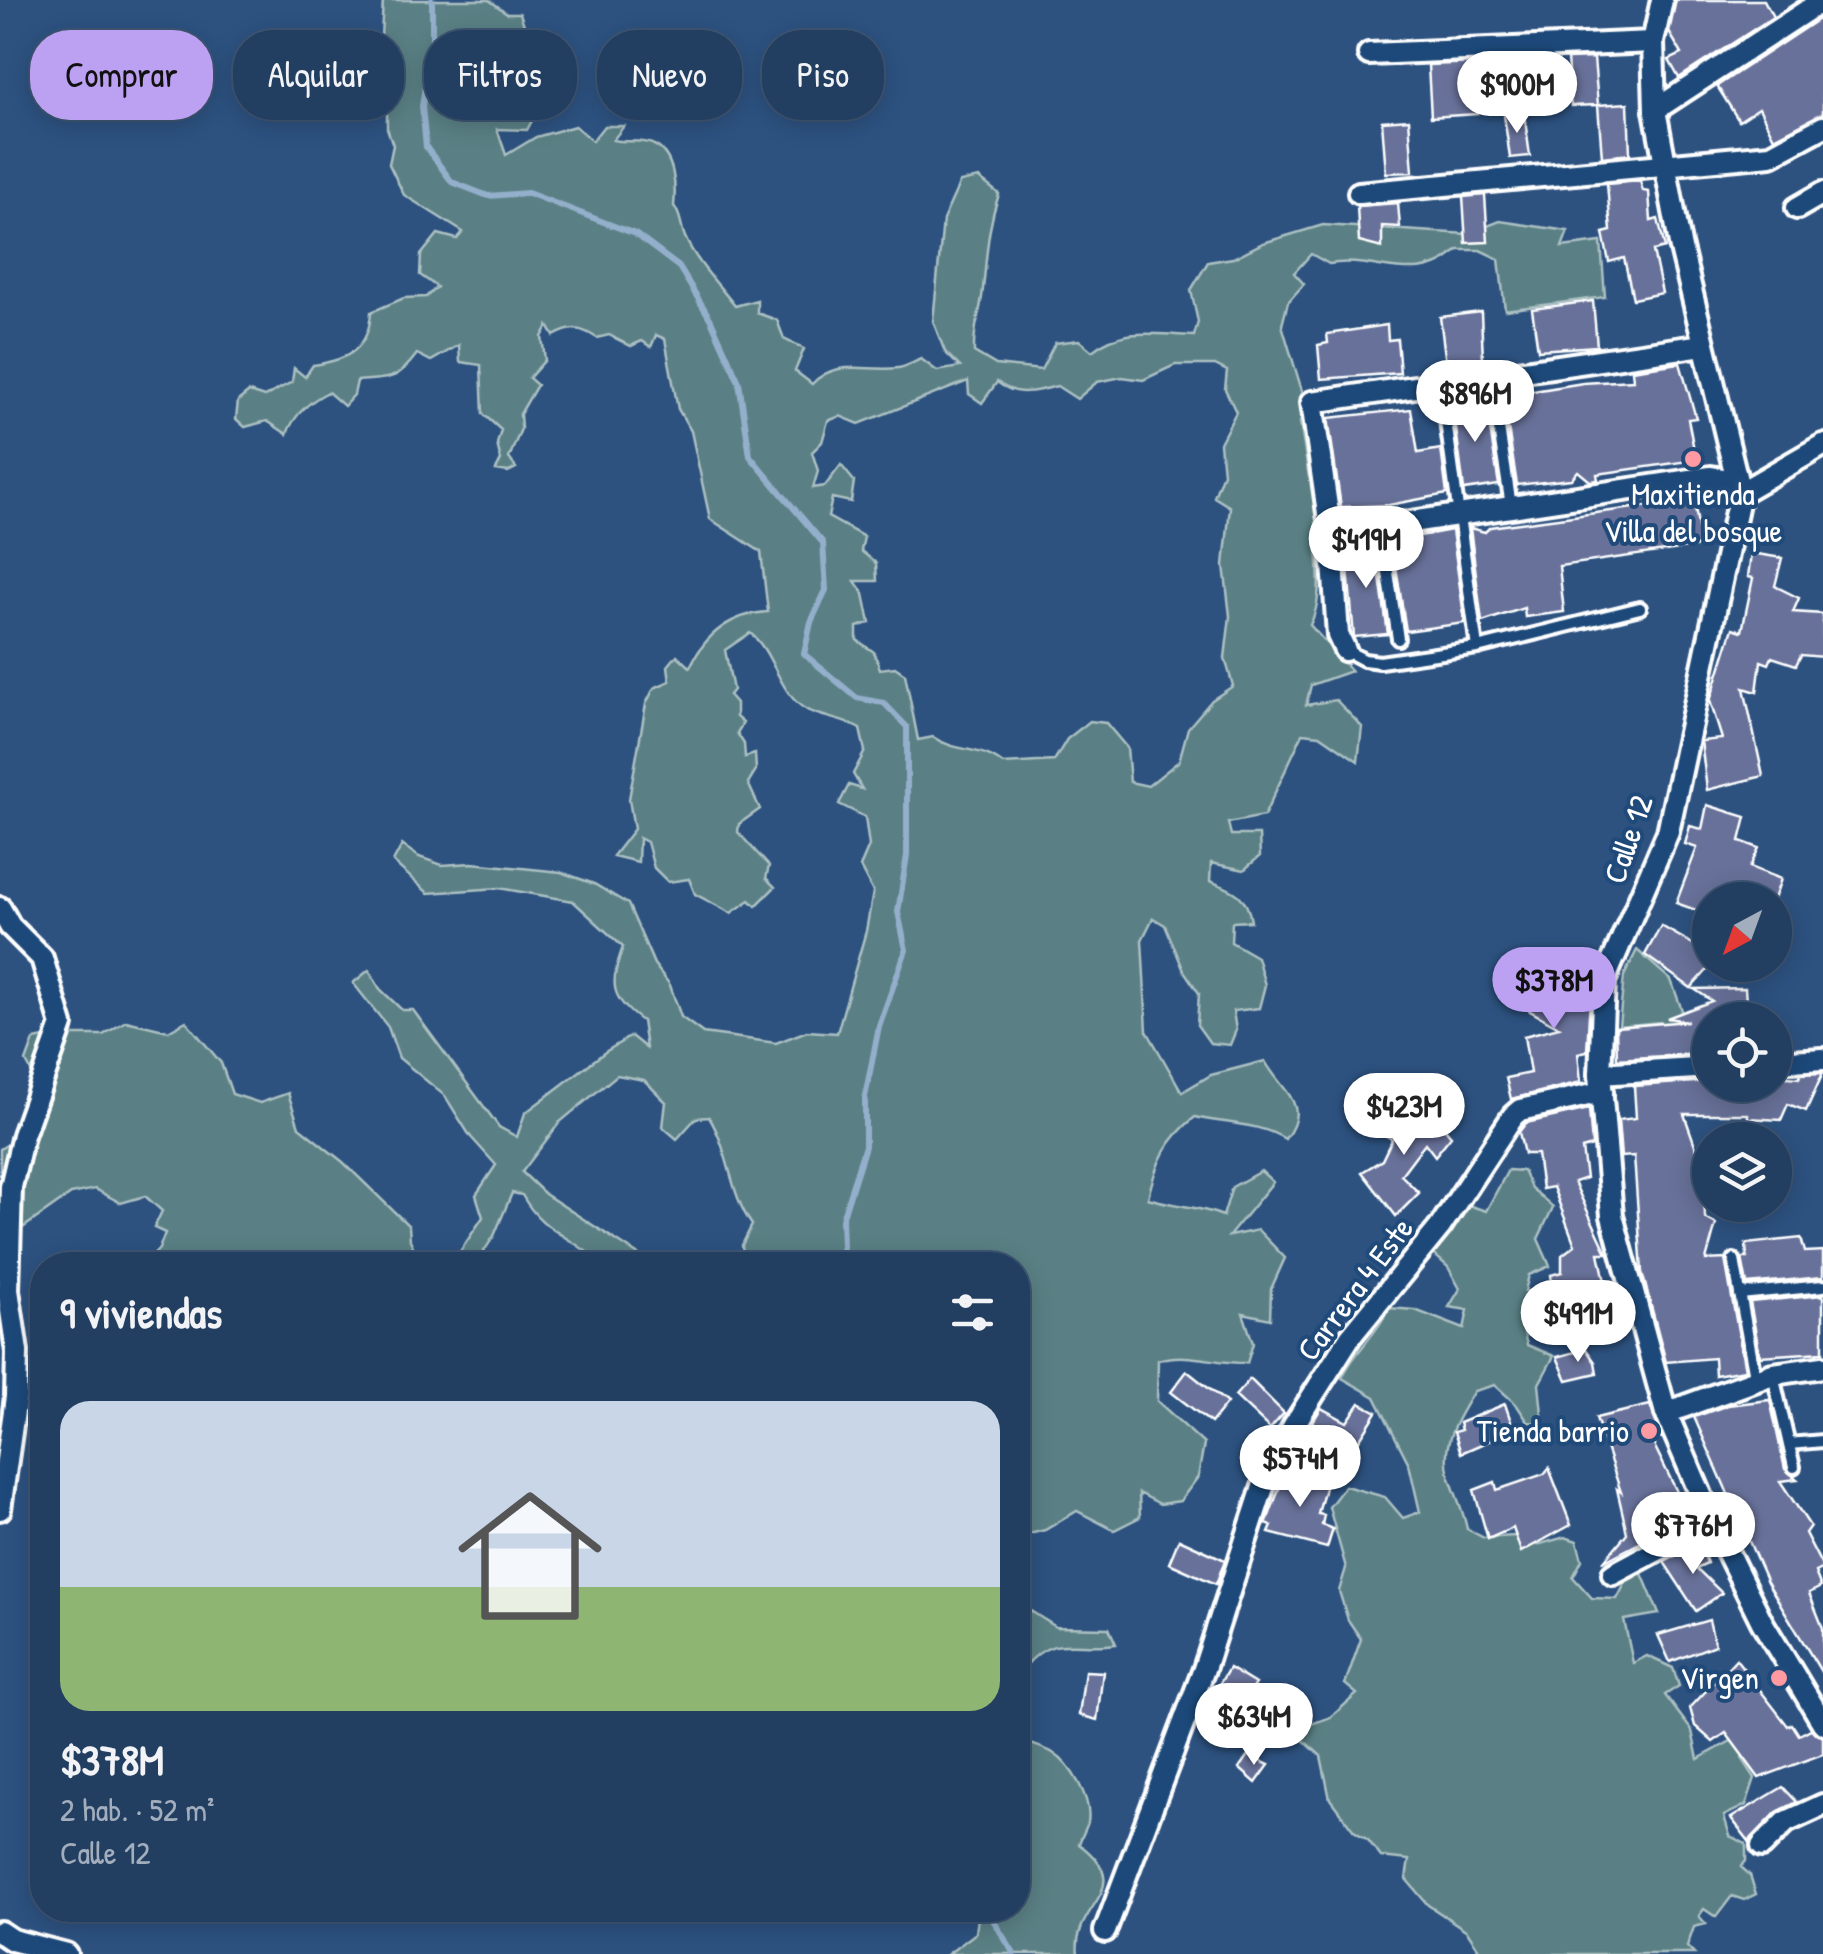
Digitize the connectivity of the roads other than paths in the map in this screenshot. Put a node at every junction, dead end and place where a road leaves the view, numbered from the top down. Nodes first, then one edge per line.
1 (1662, 0) edge
2 (1823, 0) edge
3 (1654, 42) junction
4 (1369, 54) dead end
5 (1656, 110) junction
6 (1823, 127) edge
7 (1665, 163) junction
8 (1359, 193) dead end
9 (1823, 193) edge
10 (1796, 208) dead end
11 (1703, 345) junction
12 (1491, 378) junction
13 (1442, 384) junction
14 (1823, 445) edge
15 (1738, 487) junction
16 (1511, 506) junction
17 (1460, 514) junction
18 (1381, 526) junction
19 (1331, 534) junction
20 (1640, 608) dead end
21 (1398, 639) dead end
22 (1477, 648) junction
23 (1346, 650) joint
24 (0, 908) edge
25 (1823, 1059) edge
26 (1792, 1061) edge
27 (1692, 1070) edge
28 (1601, 1083) junction
29 (1734, 1260) dead end
30 (1823, 1286) edge
31 (1740, 1294) junction
32 (1823, 1368) edge
33 (1764, 1378) junction
34 (1666, 1412) junction
35 (1823, 1441) edge
36 (1789, 1444) junction
37 (1794, 1467) dead end
38 (0, 1509) edge
39 (1712, 1521) junction
40 (1612, 1574) dead end
41 (1823, 1723) edge
42 (1823, 1805) edge
43 (1762, 1846) dead end
44 (1105, 1931) dead end
45 (0, 1932) edge
46 (66, 1954) edge

1 - 3 street, Calle 12
2 - 5 street
3 - 4 street
3 - 5 street, Calle 12
5 - 7 street, Calle 12
6 - 7 street
7 - 8 street
7 - 11 street, Calle 12
9 - 10 street
11 - 12 street
11 - 15 street, Calle 12
12 - 13 street
12 - 16 lane
13 - 17 lane
13 - 19 street
14 - 15 street
15 - 16 street
15 - 28 street, Calle 12
16 - 17 street
17 - 18 street
17 - 22 lane
18 - 19 street
18 - 21 lane
19 - 23 street
20 - 22 lane
22 - 23 lane
24 - 38 street
25 - 26 street
27 - 28 street, Carrera 4 Este
28 - 34 street, Calle 12
28 - 44 street, Carrera 4 Este
29 - 31 lane
30 - 31 lane
31 - 33 lane
32 - 33 street
33 - 34 street
33 - 36 lane
34 - 39 street, Calle 12
35 - 36 lane
36 - 37 lane
39 - 40 street
39 - 41 street, Calle 12
42 - 43 street
45 - 46 street

